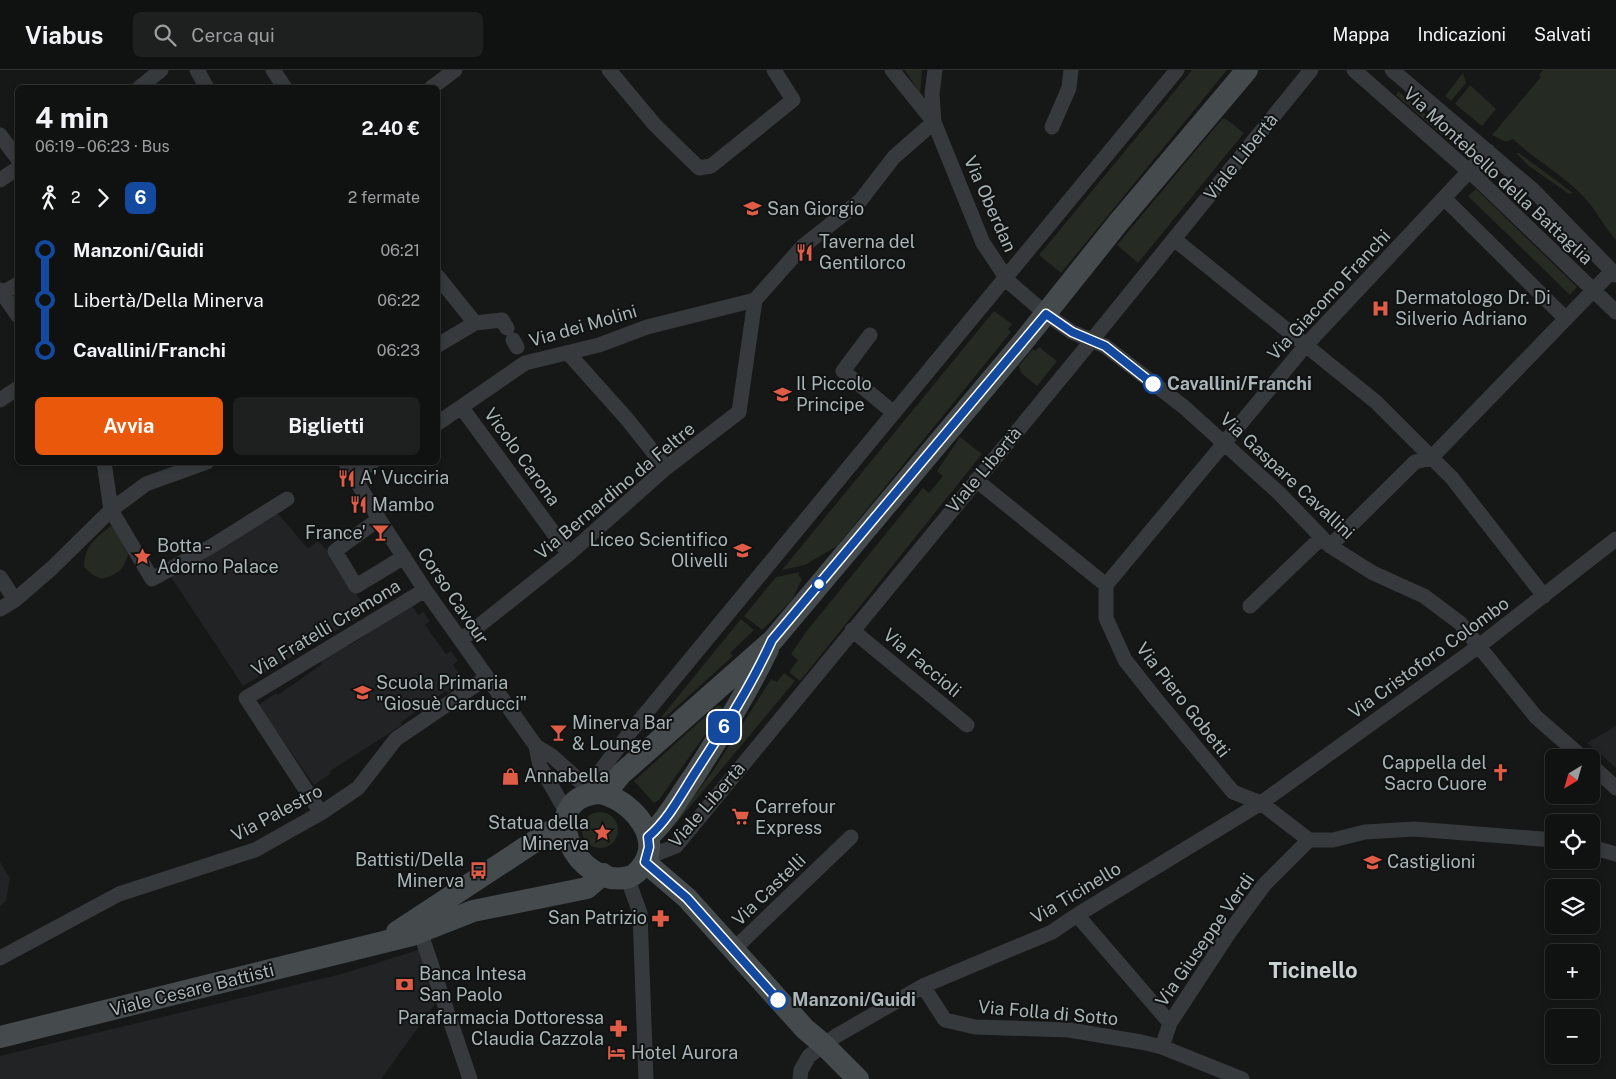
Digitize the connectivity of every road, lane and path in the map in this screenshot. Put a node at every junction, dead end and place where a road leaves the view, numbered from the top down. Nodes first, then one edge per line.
1 (161, 70) edge
2 (197, 70) edge
3 (273, 70) edge
4 (456, 70) edge
5 (610, 70) edge
6 (774, 70) edge
7 (892, 70) edge
8 (935, 70) edge
9 (1071, 70) edge
10 (1177, 70) edge
11 (1247, 70) edge
12 (1311, 70) edge
13 (1354, 70) edge
14 (1392, 70) edge
15 (143, 85) edge
16 (205, 85) edge
17 (283, 85) edge
18 (435, 85) edge
19 (934, 122) junction
20 (1052, 127) dead end
21 (0, 135) edge
22 (1488, 151) junction
23 (15, 155) edge
24 (15, 170) edge
25 (1470, 172) junction
26 (0, 180) edge
27 (1445, 199) junction
28 (1174, 239) junction
29 (1614, 273) edge
30 (1005, 278) junction
31 (440, 279) edge
32 (15, 285) edge
33 (1594, 290) junction
34 (1, 291) edge
35 (755, 300) junction
36 (15, 312) edge
37 (1616, 312) edge
38 (1046, 314) junction
39 (1566, 319) junction
40 (475, 323) junction
41 (870, 335) dead end
42 (512, 338) dead end
43 (1092, 340) junction
44 (1306, 344) junction
45 (440, 345) edge
46 (568, 353) junction
47 (15, 390) edge
48 (0, 400) edge
49 (462, 408) junction
50 (894, 413) junction
51 (440, 422) edge
52 (1223, 443) junction
53 (1431, 458) junction
54 (104, 465) edge
55 (199, 465) edge
56 (350, 468) edge
57 (666, 468) junction
58 (976, 480) junction
59 (287, 499) dead end
60 (112, 510) junction
61 (378, 519) junction
62 (1616, 539) edge
63 (1326, 542) junction
64 (570, 554) junction
65 (404, 557) junction
66 (0, 577) edge
67 (1106, 585) junction
68 (425, 590) junction
69 (1544, 596) junction
70 (15, 600) junction
71 (1250, 606) dead end
72 (0, 609) edge
73 (852, 630) junction
74 (461, 640) junction
75 (772, 640) junction
76 (1479, 646) junction
77 (486, 678) junction
78 (967, 725) dead end
79 (536, 746) junction
80 (1573, 749) edge
81 (1600, 773) edge
82 (1616, 788) edge
83 (598, 794) junction
84 (1261, 803) junction
85 (321, 814) junction
86 (566, 819) junction
87 (851, 837) dead end
88 (1545, 839) edge
89 (1309, 840) junction
90 (1600, 850) edge
91 (647, 852) junction
92 (1616, 854) edge
93 (603, 874) junction
94 (628, 877) junction
95 (1077, 915) junction
96 (421, 925) junction
97 (734, 950) junction
98 (0, 958) edge
99 (923, 986) junction
100 (1170, 1023) junction
101 (0, 1037) edge
102 (823, 1044) junction
103 (1162, 1047) junction
104 (470, 1079) edge
105 (646, 1079) edge
106 (800, 1079) edge
107 (858, 1079) edge
108 (1242, 1079) edge

1 - 15 street
2 - 16 street
3 - 17 street
4 - 18 street
5 - 6 street
7 - 19 street
8 - 19 street
9 - 20 street
10 - 30 street
11 - 38 main road, Viale Libertà
12 - 28 street, Viale Libertà
13 - 25 street, Via Montebello della Battaglia
14 - 22 street, Via Montebello della Battaglia
19 - 30 street, Via Oberdan
19 - 35 street
21 - 23 street
22 - 25 street, Via Giacomo Franchi
22 - 29 street, Via Montebello della Battaglia
24 - 26 street
25 - 27 street, Via Giacomo Franchi
25 - 33 street, Via Montebello della Battaglia
27 - 39 street
27 - 44 street, Via Giacomo Franchi
28 - 43 street, Viale Libertà
28 - 44 street
29 - 33 street
30 - 38 street, Via Oberdan
30 - 50 street
31 - 40 street
32 - 34 street
33 - 37 street, Via Montebello della Battaglia
33 - 39 street
34 - 36 street
35 - 46 street, Via dei Molini
35 - 57 street, Via Bernardino da Feltre
38 - 43 street, Via Gaspare Cavallini
38 - 75 main road, Viale Libertà
39 - 53 street
40 - 42 street
40 - 45 street
41 - 50 street
43 - 52 street, Via Gaspare Cavallini
43 - 58 street, Viale Libertà
44 - 52 street, Via Giacomo Franchi
44 - 53 street
46 - 49 street, Via dei Molini
46 - 57 street
47 - 48 street
49 - 51 street, Via dei Molini
49 - 64 street, Vicolo Carona
50 - 83 street
52 - 63 street, Via Gaspare Cavallini
52 - 67 street, Via Giacomo Franchi
53 - 63 street
53 - 69 street
54 - 60 street
55 - 60 street
56 - 61 street, Corso Cavour
57 - 64 street, Via Bernardino da Feltre
58 - 67 street
58 - 73 street, Viale Libertà
59 - 60 street
60 - 70 street
61 - 65 street, Corso Cavour
61 - 65 street
62 - 69 street, Via Cristoforo Colombo
63 - 71 street
63 - 76 street, Via Gaspare Cavallini
64 - 74 street, Via Bernardino da Feltre
65 - 68 street, Corso Cavour
66 - 70 street
67 - 84 street, Via Piero Gobetti
68 - 74 street, Corso Cavour
68 - 85 street, Via Fratelli Cremona
69 - 76 street, Via Cristoforo Colombo
70 - 72 street
73 - 78 street, Via Faccioli
73 - 91 street, Viale Libertà
74 - 77 street, Corso Cavour
75 - 83 main road, Viale Libertà
75 - 91 main road, Viale Libertà
76 - 80 street
76 - 84 street, Via Cristoforo Colombo
77 - 79 street, Corso Cavour
77 - 85 street, Via Palestro
79 - 83 street, Corso Cavour
79 - 86 street, Corso Cavour
81 - 82 street
83 - 86 main road
83 - 91 main road
84 - 89 street
84 - 95 street, Via Ticinello
85 - 98 street, Via Palestro
86 - 93 main road
86 - 96 main road, Viale Cesare Battisti
87 - 97 street, Via Castelli
88 - 89 street
89 - 100 street, Via Giuseppe Verdi
90 - 92 street
91 - 94 main road
91 - 97 main road
93 - 94 main road
93 - 96 main road, Viale Cesare Battisti
94 - 105 street
95 - 99 street, Via Ticinello
95 - 100 street
96 - 101 main road, Viale Cesare Battisti
96 - 104 street
97 - 102 main road
99 - 102 street, Via Ticinello
99 - 103 street, Via Folla di Sotto
100 - 103 street, Via Giuseppe Verdi
102 - 106 street, Via Ticinello
102 - 107 main road
103 - 108 street, Via Folla di Sotto

